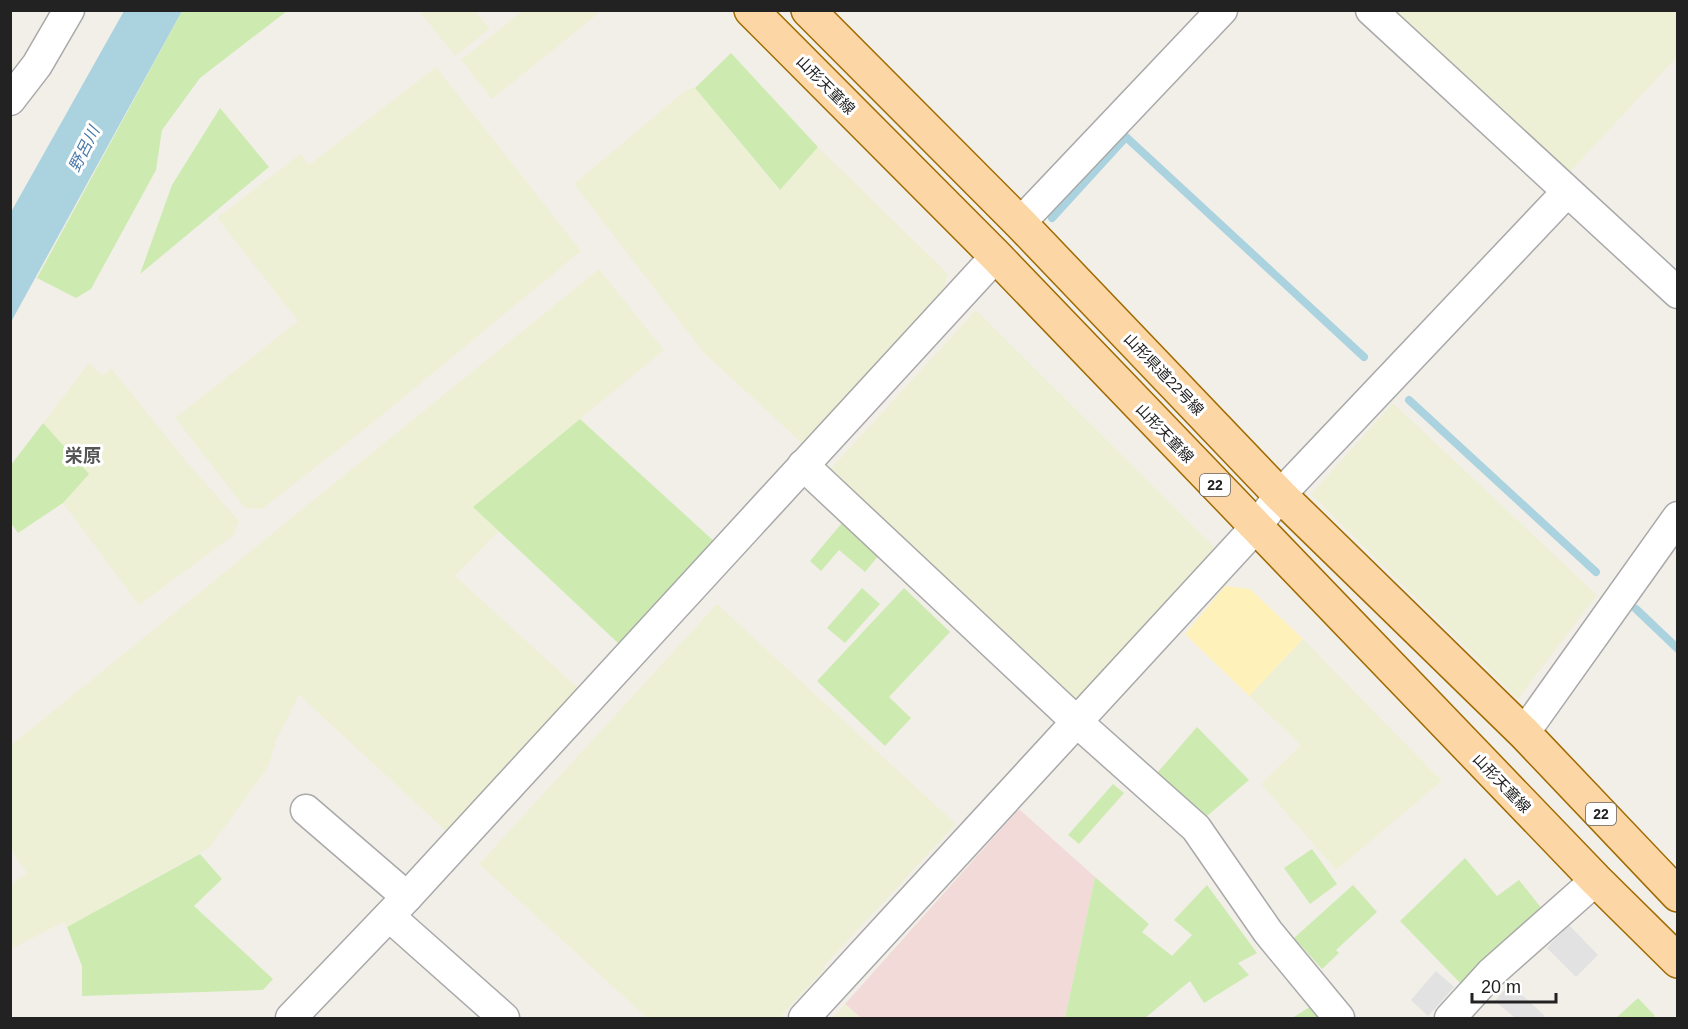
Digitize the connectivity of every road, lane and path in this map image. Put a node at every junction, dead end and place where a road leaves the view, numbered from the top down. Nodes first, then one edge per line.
1 (69, 10) edge
2 (751, 10) edge
3 (808, 10) edge
4 (1222, 10) edge
5 (1371, 10) edge
6 (10, 100) edge
7 (1566, 193) junction
8 (1020, 224) junction
9 (996, 256) junction
10 (1677, 293) edge
11 (803, 465) junction
12 (1280, 495) junction
13 (1677, 516) edge
14 (1256, 527) junction
15 (1077, 722) junction
16 (1524, 733) junction
17 (306, 810) dead end
18 (1596, 880) junction
19 (1677, 895) edge
20 (398, 906) junction
21 (1677, 961) edge
22 (291, 1018) edge
23 (504, 1018) edge
24 (804, 1018) edge
25 (1339, 1018) edge
26 (1450, 1018) edge

1 - 6 street
2 - 9 main road, 山形天童線 / 22
3 - 8 main road, 山形県道22号線 / 22
4 - 8 street
5 - 7 street
7 - 10 street
7 - 12 street
8 - 12 main road, 山形県道22号線 / 22
9 - 11 street
9 - 14 main road, 山形天童線 / 22
11 - 15 street
11 - 20 street
12 - 14 street
12 - 16 main road, 山形県道22号線 / 22
13 - 16 street
14 - 15 street
14 - 18 main road, 山形天童線 / 22
15 - 24 street
15 - 25 street
16 - 19 main road, 22
17 - 20 street
18 - 21 main road, 山形天童線 / 22
18 - 26 street
20 - 22 street
20 - 23 street

